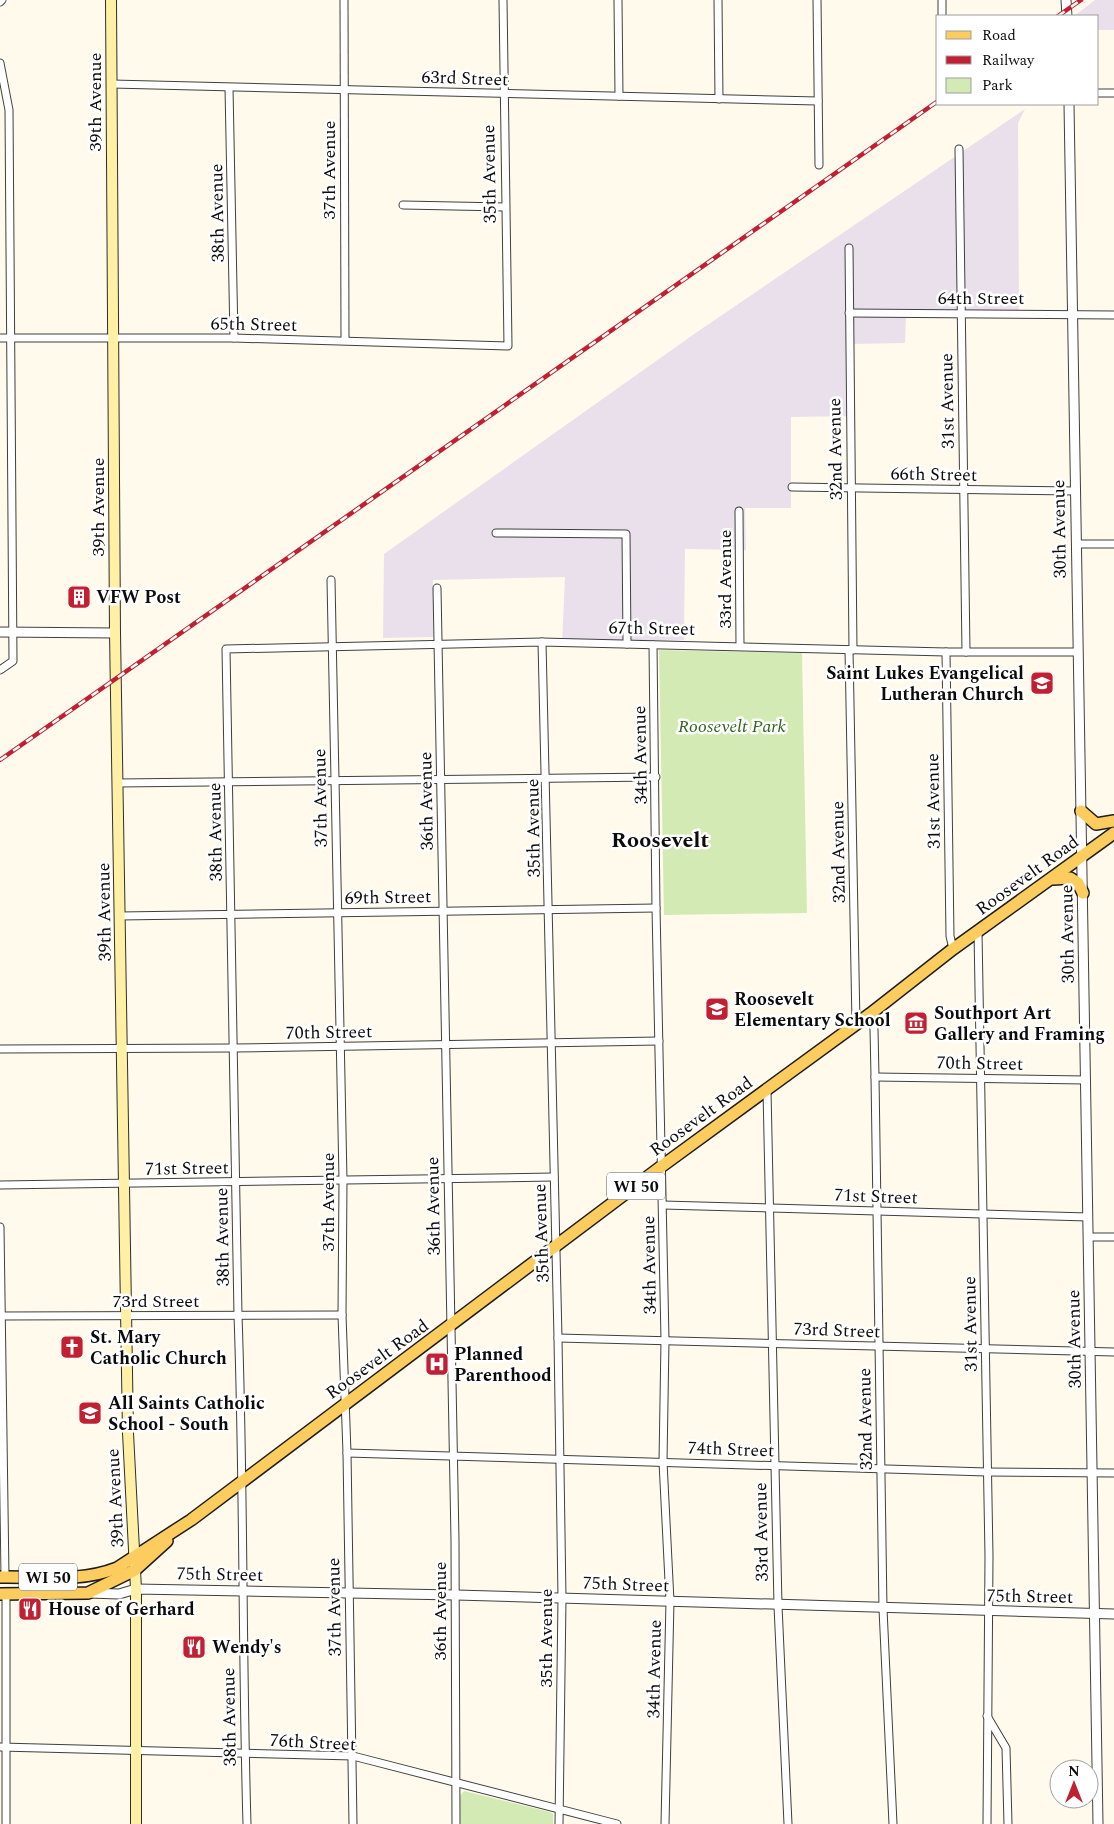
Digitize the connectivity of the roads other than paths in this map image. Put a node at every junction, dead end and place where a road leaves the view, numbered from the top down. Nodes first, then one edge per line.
1 (111, 0) edge
2 (344, 0) edge
3 (502, 0) edge
4 (618, 0) edge
5 (718, 0) edge
6 (818, 0) edge
7 (942, 0) edge
8 (1066, 0) edge
9 (942, 15) edge
10 (1066, 15) edge
11 (0, 63) edge
12 (112, 84) junction
13 (229, 88) junction
14 (344, 90) junction
15 (1099, 93) edge
16 (1114, 93) edge
17 (503, 94) junction
18 (619, 96) junction
19 (718, 99) junction
20 (818, 102) junction
21 (1069, 105) edge
22 (959, 149) dead end
23 (819, 166) dead end
24 (403, 205) dead end
25 (505, 207) junction
26 (848, 248) dead end
27 (848, 313) junction
28 (960, 313) junction
29 (1071, 314) junction
30 (1114, 315) edge
31 (0, 338) edge
32 (9, 338) junction
33 (113, 338) junction
34 (234, 338) junction
35 (345, 340) junction
36 (508, 346) joint
37 (792, 487) dead end
38 (851, 488) junction
39 (964, 490) junction
40 (1075, 491) junction
41 (739, 512) dead end
42 (496, 533) dead end
43 (1076, 544) junction
44 (1114, 544) edge
45 (331, 580) dead end
46 (437, 588) dead end
47 (0, 632) edge
48 (13, 632) junction
49 (115, 633) junction
50 (542, 642) junction
51 (438, 644) junction
52 (627, 644) junction
53 (653, 645) junction
54 (740, 646) junction
55 (332, 647) junction
56 (226, 649) joint
57 (851, 650) junction
58 (946, 652) junction
59 (966, 652) junction
60 (1078, 652) junction
61 (0, 670) edge
62 (656, 777) junction
63 (547, 778) junction
64 (440, 780) junction
65 (335, 781) junction
66 (229, 782) junction
67 (118, 783) junction
68 (1081, 812) junction
69 (1114, 821) edge
70 (1114, 833) edge
71 (1082, 856) junction
72 (1049, 880) junction
73 (1083, 893) junction
74 (656, 908) junction
75 (550, 909) junction
76 (443, 910) junction
77 (337, 913) junction
78 (232, 914) junction
79 (120, 916) junction
80 (978, 932) junction
81 (954, 950) junction
82 (870, 1014) junction
83 (856, 1024) junction
84 (659, 1041) junction
85 (551, 1044) junction
86 (446, 1045) junction
87 (341, 1047) junction
88 (234, 1048) junction
89 (0, 1049) edge
90 (123, 1049) junction
91 (875, 1077) junction
92 (980, 1078) junction
93 (1085, 1080) junction
94 (767, 1090) junction
95 (662, 1166) junction
96 (554, 1177) junction
97 (448, 1179) junction
98 (343, 1180) junction
99 (236, 1182) junction
100 (125, 1184) junction
101 (0, 1185) edge
102 (663, 1205) junction
103 (769, 1208) junction
104 (877, 1211) junction
105 (982, 1214) junction
106 (1088, 1217) junction
107 (0, 1227) edge
108 (1089, 1237) junction
109 (1114, 1237) edge
110 (557, 1245) junction
111 (238, 1315) junction
112 (342, 1315) junction
113 (0, 1316) edge
114 (127, 1316) junction
115 (451, 1326) junction
116 (558, 1338) junction
117 (665, 1340) junction
118 (773, 1343) junction
119 (879, 1346) junction
120 (986, 1350) junction
121 (1114, 1352) edge
122 (1090, 1353) junction
123 (346, 1404) junction
124 (347, 1453) junction
125 (453, 1456) junction
126 (560, 1458) junction
127 (663, 1462) junction
128 (775, 1466) junction
129 (880, 1468) junction
130 (987, 1472) junction
131 (1092, 1472) junction
132 (1114, 1473) edge
133 (242, 1482) junction
134 (191, 1520) junction
135 (134, 1556) junction
136 (135, 1570) junction
137 (95, 1575) junction
138 (3, 1577) edge
139 (118, 1578) junction
140 (136, 1589) junction
141 (242, 1591) junction
142 (88, 1593) junction
143 (348, 1593) junction
144 (3, 1594) edge
145 (456, 1595) junction
146 (562, 1598) junction
147 (670, 1601) junction
148 (778, 1606) junction
149 (883, 1609) junction
150 (990, 1611) junction
151 (1095, 1614) junction
152 (1114, 1614) edge
153 (987, 1716) junction
154 (3, 1747) edge
155 (136, 1749) junction
156 (245, 1753) junction
157 (352, 1756) junction
158 (457, 1784) junction
159 (559, 1810) junction
160 (6, 1824) edge
161 (136, 1824) edge
162 (247, 1824) edge
163 (353, 1824) edge
164 (456, 1824) edge
165 (559, 1824) edge
166 (617, 1824) edge
167 (665, 1824) edge
168 (788, 1824) edge
169 (893, 1824) edge
170 (986, 1824) edge
171 (1008, 1824) edge
172 (1098, 1824) edge

1 - 12 main road, 39th Avenue
2 - 14 street, 37th Avenue
3 - 17 street, 35th Avenue
4 - 18 street
5 - 19 street
6 - 20 street
7 - 9 street
8 - 10 street
11 - 32 street
12 - 13 street, 63rd Street
12 - 33 main road, 39th Avenue
13 - 14 street, 63rd Street
13 - 34 street, 38th Avenue
14 - 17 street, 63rd Street
14 - 35 street, 37th Avenue
15 - 16 street
17 - 18 street, 63rd Street
17 - 25 street, 35th Avenue
18 - 19 street, 63rd Street
19 - 20 street, 63rd Street
20 - 23 street
21 - 29 street, 30th Avenue
22 - 28 street, 31st Avenue
24 - 25 street
25 - 36 street, 35th Avenue
26 - 27 street, 32nd Avenue
27 - 28 street, 64th Street
27 - 38 street, 32nd Avenue
28 - 29 street, 64th Street
28 - 39 street, 31st Avenue
29 - 30 street, 64th Street
29 - 40 street, 30th Avenue
31 - 32 street, 65th Street
32 - 33 street, 65th Street
32 - 48 street
33 - 34 street, 65th Street
33 - 49 main road, 39th Avenue
34 - 35 street, 65th Street
35 - 36 street, 65th Street
37 - 38 street, 66th Street
38 - 39 street, 66th Street
38 - 57 street, 32nd Avenue
39 - 40 street, 66th Street
39 - 59 street, 31st Avenue
40 - 43 street, 30th Avenue
41 - 54 street, 33rd Avenue
42 - 52 street
43 - 44 street
43 - 60 street, 30th Avenue
45 - 55 street, 37th Avenue
46 - 51 street, 36th Avenue
47 - 48 street
48 - 49 street
48 - 61 street
49 - 67 main road, 39th Avenue
50 - 51 street, 67th Street
50 - 52 street, 67th Street
50 - 63 street, 35th Avenue
51 - 55 street, 67th Street
51 - 64 street, 36th Avenue
52 - 53 street, 67th Street
53 - 54 street, 67th Street
53 - 62 street, 34th Avenue
54 - 57 street, 67th Street
55 - 56 street, 67th Street
55 - 65 street, 37th Avenue
56 - 66 street, 38th Avenue
57 - 58 street, 67th Street
57 - 83 street, 32nd Avenue
58 - 59 street, 67th Street
58 - 81 street, 31st Avenue
59 - 60 street, 67th Street
60 - 68 street, 30th Avenue
62 - 63 street
62 - 74 street, 34th Avenue
63 - 64 street
63 - 75 street, 35th Avenue
64 - 65 street
64 - 76 street, 36th Avenue
65 - 66 street
65 - 77 street, 37th Avenue
66 - 67 street
66 - 78 street, 38th Avenue
67 - 79 main road, 39th Avenue
68 - 69 main road
68 - 71 street, 30th Avenue
70 - 71 main road, Roosevelt Road / WI 50
71 - 72 main road, Roosevelt Road / WI 50
71 - 73 street, 30th Avenue
72 - 73 main road
72 - 80 main road, Roosevelt Road / WI 50
73 - 93 street, 30th Avenue
74 - 75 street, 69th Street
74 - 84 street, 34th Avenue
75 - 76 street, 69th Street
75 - 85 street, 35th Avenue
76 - 77 street, 69th Street
76 - 86 street, 36th Avenue
77 - 78 street, 69th Street
77 - 87 street, 37th Avenue
78 - 79 street, 69th Street
78 - 88 street, 38th Avenue
79 - 90 main road, 39th Avenue
80 - 81 main road, Roosevelt Road / WI 50
80 - 92 street, 31st Avenue
81 - 82 main road, Roosevelt Road / WI 50
82 - 83 main road, Roosevelt Road / WI 50
82 - 91 street, 32nd Avenue
83 - 94 main road, Roosevelt Road / WI 50
84 - 85 street, 70th Street
84 - 95 street, 34th Avenue
85 - 86 street, 70th Street
85 - 96 street, 35th Avenue
86 - 87 street, 70th Street
86 - 97 street, 36th Avenue
87 - 88 street, 70th Street
87 - 98 street, 37th Avenue
88 - 90 street, 70th Street
88 - 99 street, 38th Avenue
89 - 90 street, 70th Street
90 - 100 main road, 39th Avenue
91 - 92 street, 70th Street
91 - 104 street, 32nd Avenue
92 - 93 street, 70th Street
92 - 105 street, 31st Avenue
93 - 106 street, 30th Avenue
94 - 95 main road, Roosevelt Road / WI 50
94 - 103 street, 33rd Avenue
95 - 102 street, 34th Avenue
95 - 110 main road, Roosevelt Road / WI 50
96 - 97 street, 71st Street
96 - 110 street, 35th Avenue
97 - 98 street, 71st Street
97 - 115 street, 36th Avenue
98 - 99 street, 71st Street
98 - 112 street, 37th Avenue
99 - 100 street, 71st Street
99 - 111 street, 38th Avenue
100 - 101 street, 71st Street
100 - 114 main road, 39th Avenue
102 - 103 street, 71st Street
102 - 117 street, 34th Avenue
103 - 104 street, 71st Street
103 - 118 street, 33rd Avenue
104 - 105 street, 71st Street
104 - 119 street, 32nd Avenue
105 - 106 street, 71st Street
105 - 120 street, 31st Avenue
106 - 108 street, 30th Avenue
107 - 113 street
108 - 109 street
108 - 122 street, 30th Avenue
110 - 115 main road, Roosevelt Road / WI 50
110 - 116 street, 35th Avenue
111 - 112 street, 73rd Street
111 - 114 street, 73rd Street
111 - 133 street, 38th Avenue
112 - 123 street, 37th Avenue
113 - 114 street, 73rd Street
113 - 138 street
114 - 135 main road, 39th Avenue
115 - 123 main road, Roosevelt Road / WI 50
115 - 125 street, 36th Avenue
116 - 117 street, 73rd Street
116 - 126 street, 35th Avenue
117 - 118 street, 73rd Street
117 - 127 street, 34th Avenue
118 - 119 street, 73rd Street
118 - 128 street, 33rd Avenue
119 - 120 street, 73rd Street
119 - 129 street, 32nd Avenue
120 - 122 street, 73rd Street
120 - 130 street, 31st Avenue
121 - 122 street, 73rd Street
122 - 131 street, 30th Avenue
123 - 124 street, 37th Avenue
123 - 133 main road, Roosevelt Road / WI 50
124 - 125 street, 74th Street
124 - 143 street, 37th Avenue
125 - 126 street, 74th Street
125 - 145 street, 36th Avenue
126 - 127 street, 74th Street
126 - 146 street, 35th Avenue
127 - 128 street, 74th Street
127 - 147 street, 34th Avenue
128 - 129 street, 74th Street
128 - 148 street, 33rd Avenue
129 - 130 street, 74th Street
129 - 149 street, 32nd Avenue
130 - 131 street, 74th Street
130 - 150 street, 31st Avenue
131 - 132 street, 74th Street
131 - 151 street, 30th Avenue
133 - 134 main road, Roosevelt Road / WI 50
133 - 141 street, 38th Avenue
134 - 135 main road, WI 50
134 - 136 main road, WI 50
135 - 136 main road, 39th Avenue
135 - 137 main road, WI 50
136 - 139 main road, WI 50
136 - 140 main road, 39th Avenue
137 - 138 main road, WI 50
137 - 139 street
139 - 140 street
139 - 142 main road, WI 50
140 - 141 street, 75th Street
140 - 142 street, 75th Street
140 - 155 main road, 39th Avenue
141 - 143 street, 75th Street
141 - 156 street, 38th Avenue
142 - 144 main road, WI 50
143 - 145 street, 75th Street
143 - 157 street, 37th Avenue
144 - 154 street
145 - 146 street, 75th Street
145 - 158 street, 36th Avenue
146 - 147 street, 75th Street
146 - 159 street, 35th Avenue
147 - 148 street, 75th Street
147 - 167 street, 34th Avenue
148 - 149 street, 75th Street
148 - 168 street, 33rd Avenue
149 - 150 street, 75th Street
149 - 169 street, 32nd Avenue
150 - 151 street, 75th Street
150 - 153 street, 31st Avenue
151 - 152 street, 75th Street
151 - 172 street, 30th Avenue
153 - 170 street, 31st Avenue
153 - 171 street
154 - 155 street, 76th Street
154 - 160 street
155 - 156 street, 76th Street
155 - 161 main road, 39th Avenue
156 - 157 street, 76th Street
156 - 162 street, 38th Avenue
157 - 158 street, 76th Street
157 - 163 street, 37th Avenue
158 - 159 street, 76th Street
158 - 164 street, 36th Avenue
159 - 165 street, 35th Avenue
159 - 166 street, 76th Street

